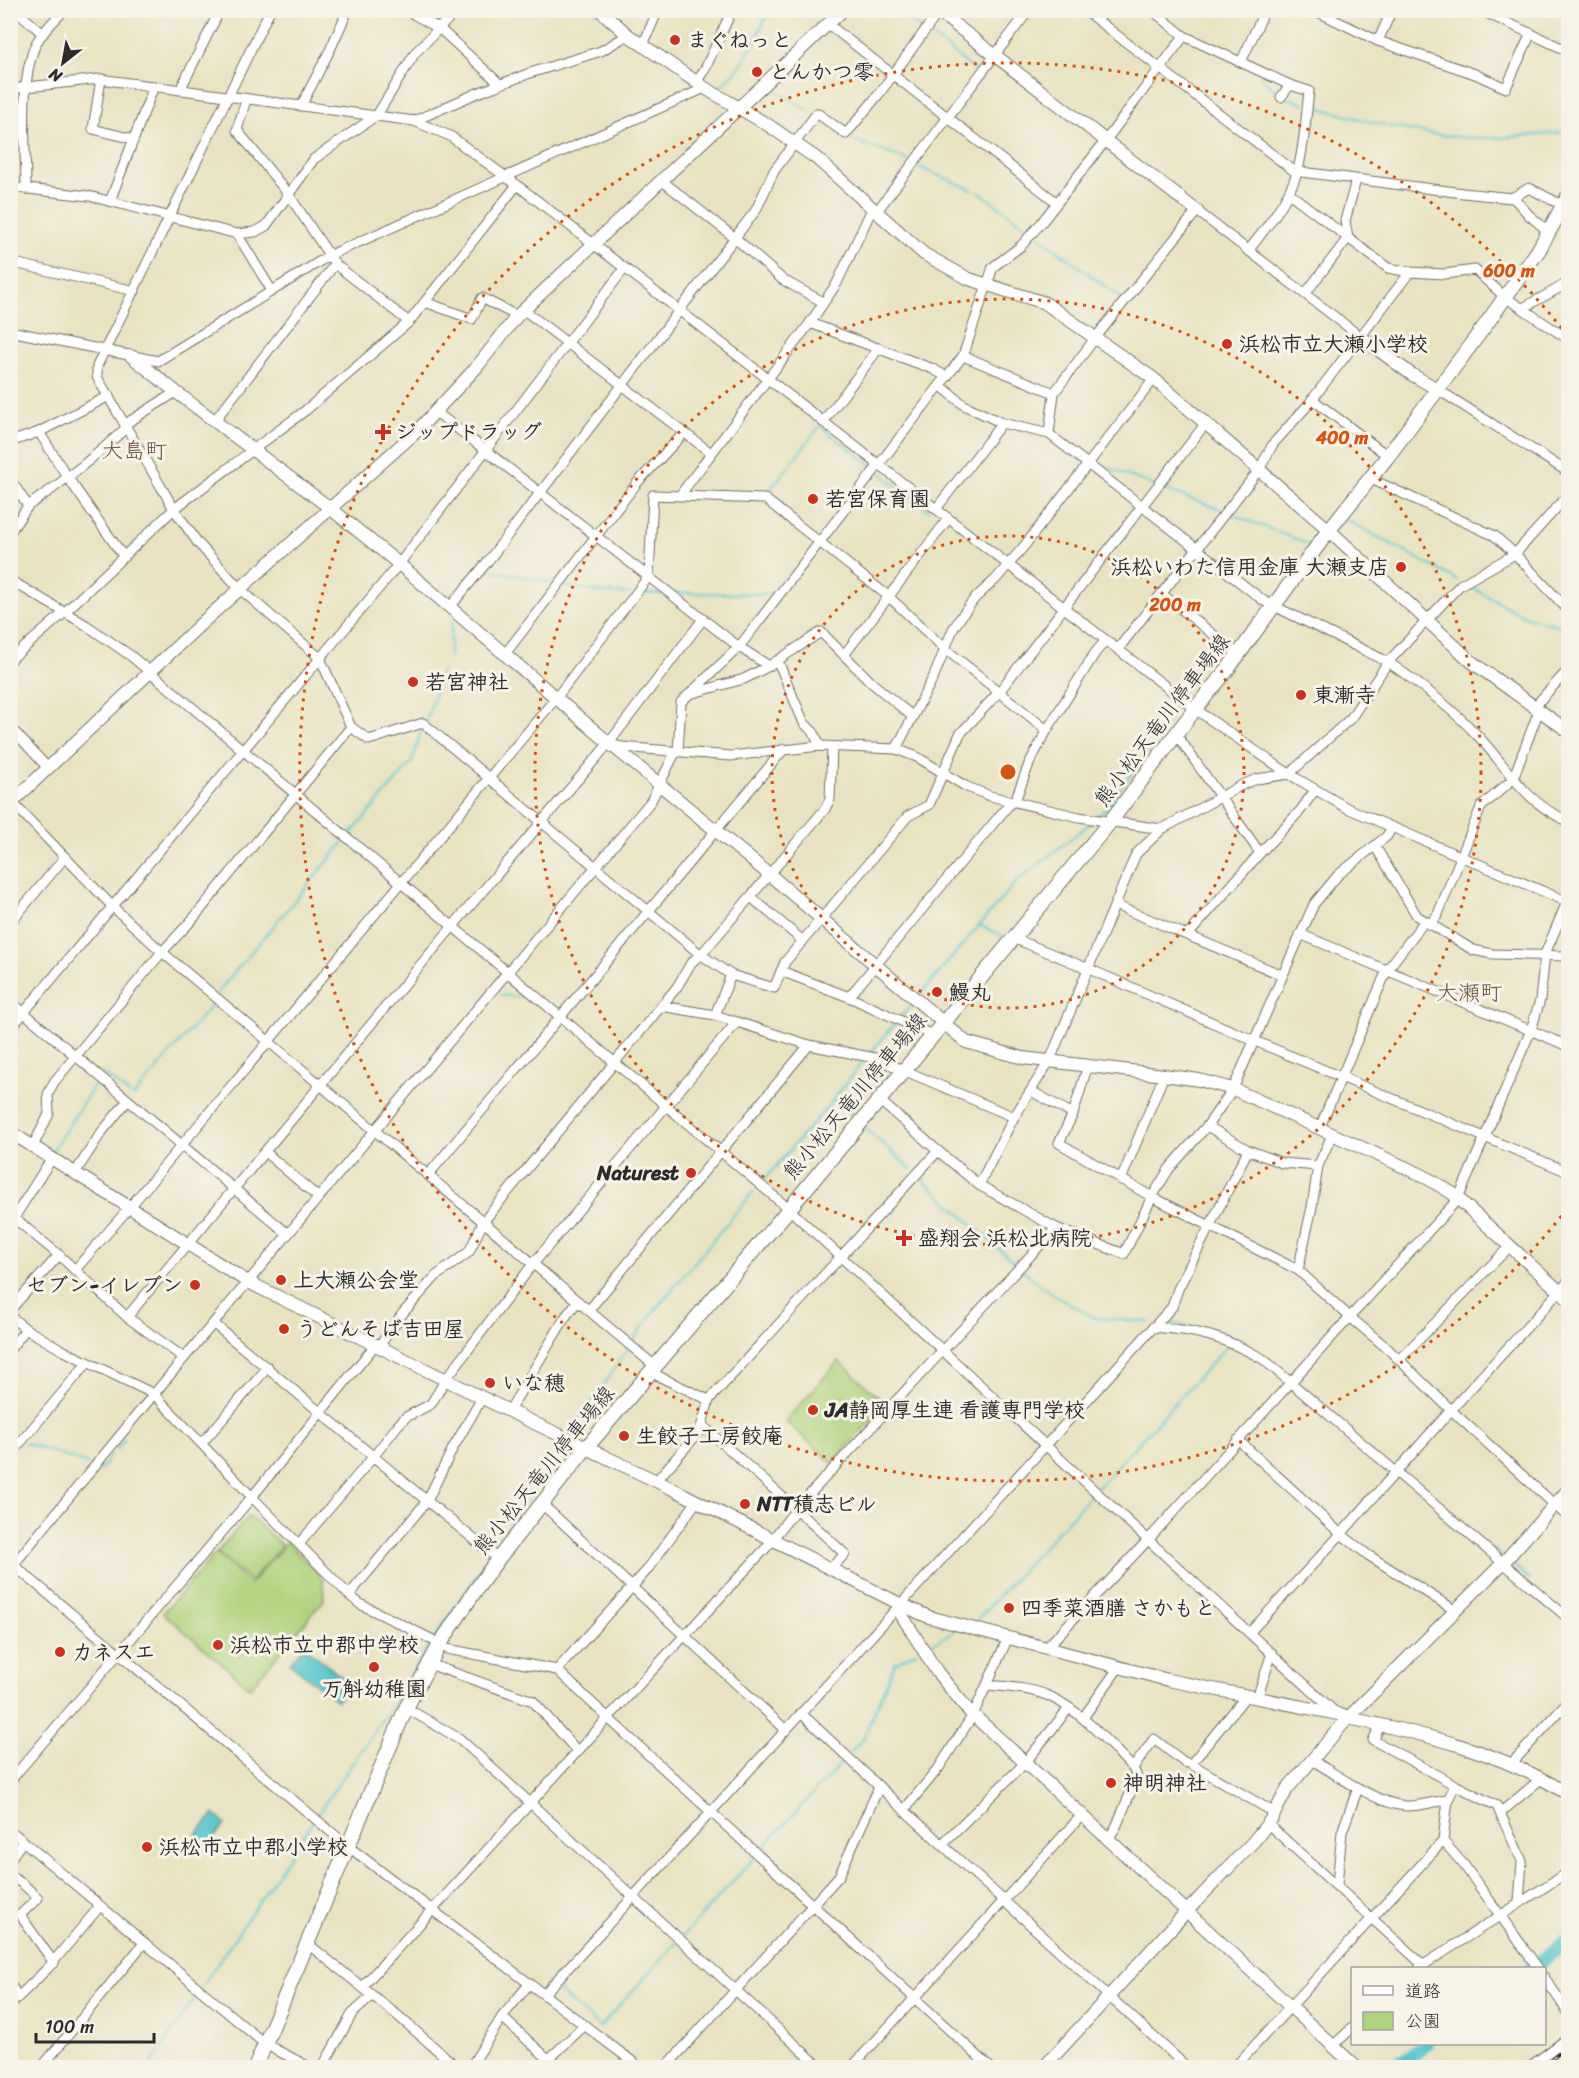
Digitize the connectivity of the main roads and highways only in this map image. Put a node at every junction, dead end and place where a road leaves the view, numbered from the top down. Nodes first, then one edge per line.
1 (1567, 205) edge
2 (255, 2067) edge

1 - 2 main road, 熊小松天竜川停車場線

